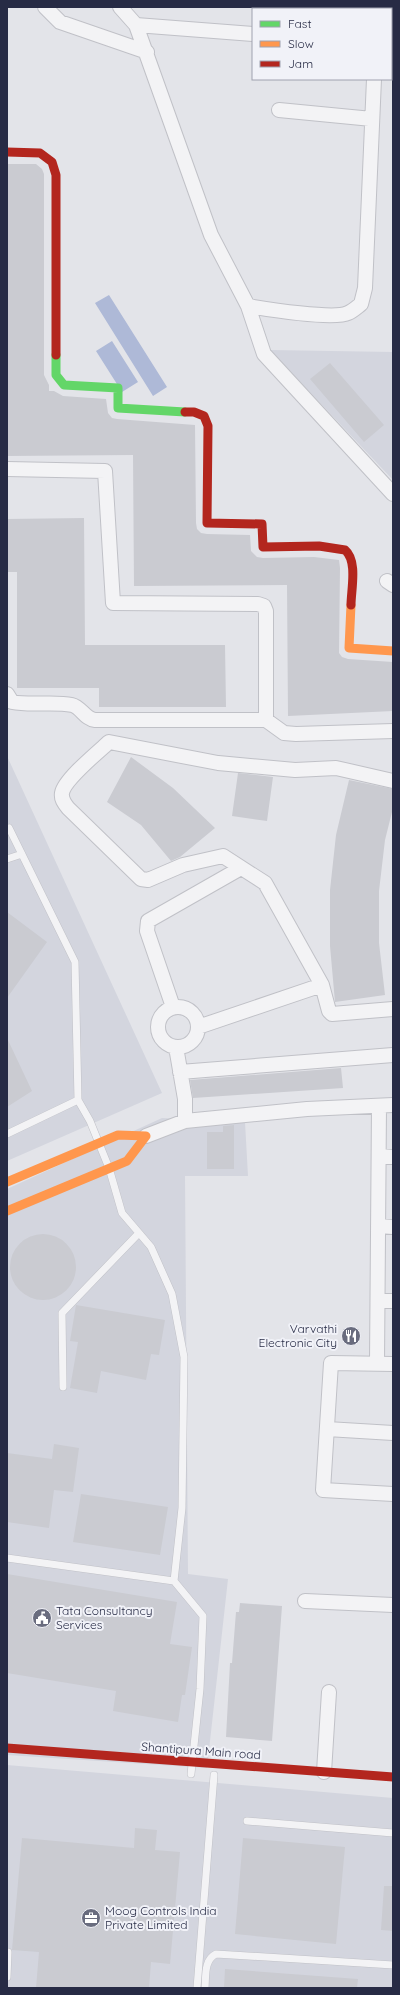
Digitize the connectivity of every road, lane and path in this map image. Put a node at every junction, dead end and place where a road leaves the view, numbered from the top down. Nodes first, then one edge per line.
1 (45, 7) edge
2 (120, 7) edge
3 (136, 25) junction
4 (252, 34) edge
5 (146, 52) junction
6 (374, 80) edge
7 (279, 110) dead end
8 (372, 119) junction
9 (7, 152) edge
10 (248, 306) junction
11 (7, 469) edge
12 (393, 494) edge
13 (393, 651) edge
14 (7, 694) edge
15 (266, 720) junction
16 (393, 731) edge
17 (393, 781) edge
18 (8, 828) edge
19 (22, 854) junction
20 (7, 859) edge
21 (241, 868) junction
22 (322, 985) junction
23 (173, 1007) junction
24 (393, 1009) edge
25 (198, 1028) junction
26 (176, 1047) junction
27 (393, 1054) edge
28 (180, 1072) junction
29 (78, 1100) junction
30 (393, 1105) edge
31 (379, 1106) junction
32 (185, 1121) junction
33 (7, 1134) edge
34 (146, 1136) junction
35 (99, 1142) junction
36 (379, 1156) junction
37 (393, 1157) edge
38 (109, 1168) junction
39 (7, 1182) edge
40 (7, 1211) edge
41 (378, 1226) junction
42 (393, 1227) edge
43 (139, 1233) junction
44 (378, 1301) junction
45 (393, 1301) edge
46 (378, 1363) junction
47 (393, 1364) edge
48 (62, 1387) dead end
49 (327, 1429) junction
50 (393, 1433) edge
51 (393, 1494) edge
52 (7, 1558) edge
53 (174, 1581) junction
54 (305, 1601) dead end
55 (393, 1605) edge
56 (329, 1692) dead end
57 (7, 1748) edge
58 (193, 1763) junction
59 (324, 1772) junction
60 (393, 1777) edge
61 (247, 1821) dead end
62 (393, 1833) edge
63 (8, 1952) dead end
64 (393, 1965) edge
65 (7, 1977) edge
66 (197, 1988) edge
67 (205, 1988) edge

1 - 5 street
2 - 3 street
3 - 4 street
3 - 5 street
5 - 10 street
6 - 8 street
7 - 8 street
8 - 10 street
9 - 13 street
10 - 12 street
11 - 15 street
14 - 15 street
15 - 16 street
17 - 21 street
18 - 19 lane
19 - 20 lane
19 - 29 lane
21 - 22 street
21 - 23 street
22 - 24 street
22 - 25 street
23 - 25 street
23 - 26 street
25 - 26 street
26 - 28 street
27 - 28 street
28 - 32 street
29 - 33 lane
29 - 35 lane
30 - 31 street
31 - 32 street
31 - 36 street
32 - 34 street
34 - 35 street
34 - 38 street
35 - 38 lane
35 - 39 street
36 - 37 street
36 - 41 street
38 - 40 street
38 - 43 lane
41 - 42 street
41 - 44 street
43 - 48 lane
43 - 53 lane
44 - 45 street
44 - 46 street
46 - 47 street
46 - 49 street
49 - 50 street
49 - 51 street
52 - 53 lane
53 - 58 lane
54 - 55 street
56 - 59 street
57 - 58 street, Shantipura Main road
58 - 59 street, Shantipura Main road
58 - 66 lane
59 - 60 street, Shantipura Main road
61 - 62 lane
63 - 65 lane
64 - 67 lane

